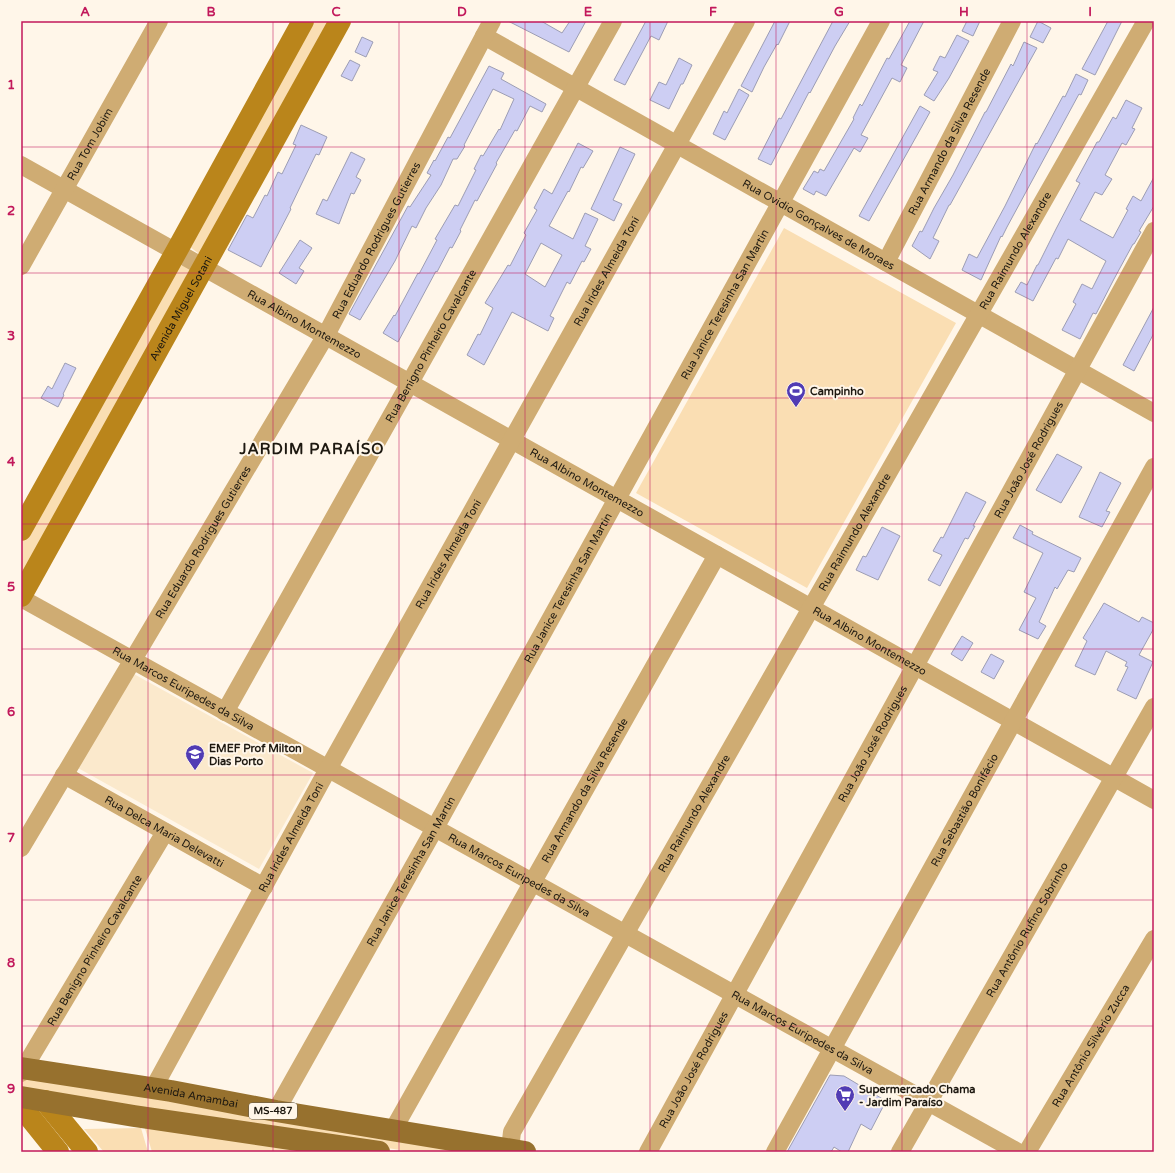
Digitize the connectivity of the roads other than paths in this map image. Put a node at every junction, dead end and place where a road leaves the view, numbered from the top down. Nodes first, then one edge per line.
1 (159, 21) edge
2 (303, 21) edge
3 (340, 21) edge
4 (612, 21) edge
5 (746, 21) edge
6 (881, 21) edge
7 (1012, 21) edge
8 (1146, 21) edge
9 (488, 28) edge
10 (576, 88) junction
11 (678, 145) junction
12 (21, 165) edge
13 (65, 189) junction
14 (781, 203) junction
15 (1154, 230) edge
16 (176, 252) junction
17 (886, 262) junction
18 (21, 266) edge
19 (204, 267) junction
20 (979, 314) junction
21 (326, 335) junction
22 (1077, 370) junction
23 (410, 383) junction
24 (1154, 413) edge
25 (512, 440) junction
26 (1154, 467) edge
27 (617, 499) junction
28 (21, 530) edge
29 (717, 555) junction
30 (21, 597) edge
31 (812, 608) junction
32 (133, 660) junction
33 (915, 666) junction
34 (1154, 707) edge
35 (225, 712) junction
36 (1014, 721) junction
37 (328, 769) junction
38 (64, 775) junction
39 (1114, 777) junction
40 (1154, 800) edge
41 (435, 828) junction
42 (165, 832) junction
43 (21, 848) edge
44 (533, 883) junction
45 (264, 887) junction
46 (626, 934) junction
47 (1154, 939) edge
48 (734, 994) junction
49 (832, 1049) junction
50 (22, 1070) edge
51 (153, 1089) junction
52 (21, 1097) edge
53 (928, 1102) junction
54 (21, 1106) edge
55 (50, 1107) junction
56 (276, 1111) junction
57 (35, 1123) junction
58 (393, 1130) junction
59 (518, 1151) edge
60 (58, 1152) edge
61 (87, 1152) edge
62 (375, 1152) edge
63 (648, 1152) edge
64 (775, 1152) edge
65 (900, 1152) edge
66 (1018, 1152) edge
67 (1027, 1152) edge

1 - 13 street, Rua Tom Jobim
2 - 16 street
3 - 19 street, Avenida Miguel Sotani
4 - 10 street, Rua Benigno Pinheiro Cavalcante
5 - 11 street, Rua Irides Almeida Toni
6 - 14 street, Rua Janice Teresinha San Martin
7 - 17 street, Rua Armando da Silva Resende
8 - 20 street, Rua Raimundo Alexandre
9 - 10 street, Rua Ovidio Gonçalves de Moraes
9 - 21 street, Rua Eduardo Rodrigues Gutierres
10 - 11 street, Rua Ovidio Gonçalves de Moraes
10 - 23 street, Rua Benigno Pinheiro Cavalcante
11 - 14 street, Rua Ovidio Gonçalves de Moraes
11 - 25 street, Rua Irides Almeida Toni
12 - 13 street, Rua Albino Montemezzo
13 - 16 street, Rua Albino Montemezzo
13 - 18 street, Rua Tom Jobim
14 - 17 street, Rua Ovidio Gonçalves de Moraes
14 - 27 street, Rua Janice Teresinha San Martin
15 - 22 street, Rua João José Rodrigues
16 - 19 street, Rua Albino Montemezzo
16 - 28 street
17 - 20 street, Rua Ovidio Gonçalves de Moraes
19 - 21 street, Rua Albino Montemezzo
19 - 30 street, Avenida Miguel Sotani
20 - 22 street, Rua Ovidio Gonçalves de Moraes
20 - 31 street, Rua Raimundo Alexandre
21 - 23 street, Rua Albino Montemezzo
21 - 32 street, Rua Eduardo Rodrigues Gutierres
22 - 24 street, Rua Ovidio Gonçalves de Moraes
22 - 33 street, Rua João José Rodrigues
23 - 25 street, Rua Albino Montemezzo
23 - 35 street, Rua Benigno Pinheiro Cavalcante
25 - 27 street, Rua Albino Montemezzo
25 - 37 street, Rua Irides Almeida Toni
26 - 36 street, Rua Sebastião Bonifácio
27 - 29 street, Rua Albino Montemezzo
27 - 41 street, Rua Janice Teresinha San Martin
29 - 31 street, Rua Albino Montemezzo
29 - 44 street, Rua Armando da Silva Resende
30 - 32 street, Rua Marcos Euripedes da Silva
31 - 33 street, Rua Albino Montemezzo
31 - 46 street, Rua Raimundo Alexandre
32 - 35 street, Rua Marcos Euripedes da Silva
32 - 38 street, Rua Eduardo Rodrigues Gutierres
33 - 36 street, Rua Albino Montemezzo
33 - 48 street, Rua João José Rodrigues
34 - 39 street, Rua Antônio Rufino Sobrinho
35 - 37 street, Rua Marcos Euripedes da Silva
36 - 39 street, Rua Albino Montemezzo
36 - 49 street, Rua Sebastião Bonifácio
37 - 41 street, Rua Marcos Euripedes da Silva
37 - 45 street, Rua Irides Almeida Toni
38 - 42 street, Rua Delca Maria Delevatti
38 - 43 street, Rua Eduardo Rodrigues Gutierres
39 - 40 street, Rua Albino Montemezzo
39 - 53 street, Rua Antônio Rufino Sobrinho
41 - 44 street, Rua Marcos Euripedes da Silva
41 - 56 street, Rua Janice Teresinha San Martin
42 - 45 street, Rua Delca Maria Delevatti
42 - 50 street, Rua Benigno Pinheiro Cavalcante
44 - 46 street, Rua Marcos Euripedes da Silva
44 - 58 street, Rua Armando da Silva Resende
45 - 51 street, Rua Irides Almeida Toni
46 - 48 street, Rua Marcos Euripedes da Silva
46 - 59 street, Rua Raimundo Alexandre
47 - 67 street, Rua Antônio Silvério Zucca
48 - 49 street, Rua Marcos Euripedes da Silva
48 - 63 street, Rua João José Rodrigues
49 - 53 street, Rua Marcos Euripedes da Silva
49 - 64 street, Rua Sebastião Bonifácio
50 - 51 main road, Avenida Amambai / MS-487
51 - 56 main road, Avenida Amambai / MS-487
52 - 55 main road
53 - 65 street, Rua Antônio Rufino Sobrinho
53 - 66 street, Rua Marcos Euripedes da Silva
54 - 57 street
55 - 57 street
55 - 61 street
55 - 62 main road
56 - 58 main road, Avenida Amambai / MS-487
57 - 60 street
58 - 59 main road, Avenida Amambai / MS-487

